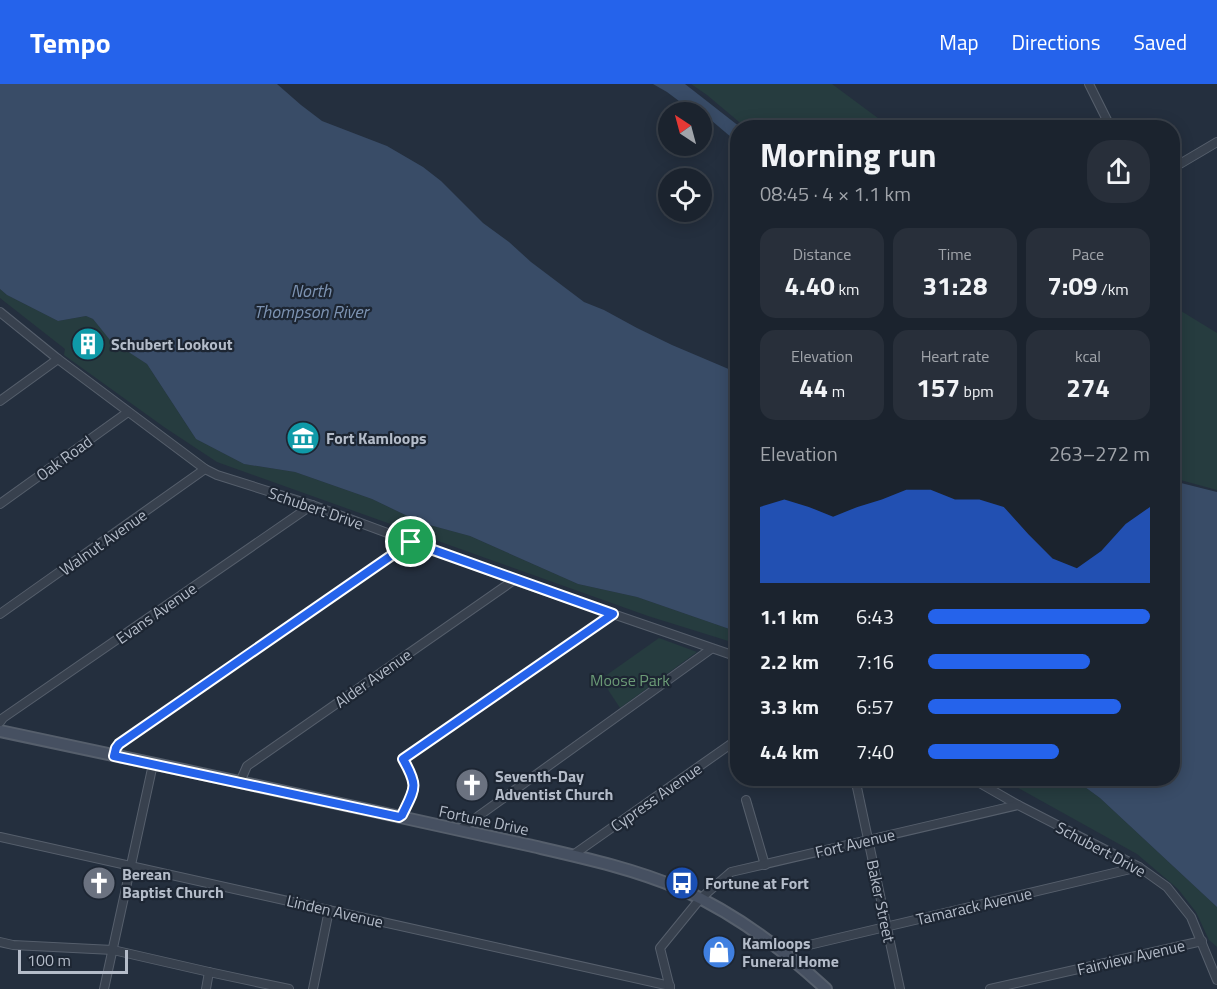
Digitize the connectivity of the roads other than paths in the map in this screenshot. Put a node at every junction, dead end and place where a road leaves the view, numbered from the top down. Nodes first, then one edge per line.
1 (1089, 84) edge
2 (1107, 120) edge
3 (1217, 142) edge
4 (1180, 164) edge
5 (0, 312) edge
6 (58, 359) junction
7 (0, 401) edge
8 (128, 412) junction
9 (205, 469) junction
10 (0, 504) edge
11 (312, 505) junction
12 (411, 542) junction
13 (514, 580) junction
14 (0, 614) edge
15 (613, 614) junction
16 (711, 649) junction
17 (730, 655) edge
18 (0, 722) edge
19 (0, 731) edge
20 (730, 745) edge
21 (114, 756) junction
22 (153, 764) junction
23 (240, 782) junction
24 (857, 786) edge
25 (985, 786) edge
26 (746, 800) dead end
27 (1018, 805) junction
28 (399, 817) junction
29 (459, 830) junction
30 (0, 837) edge
31 (868, 840) junction
32 (573, 855) junction
33 (765, 865) junction
34 (131, 866) junction
35 (1139, 867) junction
36 (700, 899) junction
37 (329, 910) junction
38 (886, 926) junction
39 (1202, 941) junction
40 (0, 942) edge
41 (809, 945) dead end
42 (113, 950) junction
43 (209, 972) junction
44 (1217, 980) edge
45 (670, 987) edge
46 (104, 989) edge
47 (206, 989) edge
48 (289, 989) edge
49 (313, 989) edge
50 (826, 989) edge
51 (900, 989) edge
52 (990, 989) edge

1 - 2 street
3 - 4 street
5 - 6 street, Schubert Drive
6 - 7 street
6 - 8 street, Schubert Drive
8 - 9 street, Schubert Drive
8 - 10 street, Oak Road
9 - 11 street, Schubert Drive
9 - 14 street, Walnut Avenue
11 - 12 street, Schubert Drive
11 - 18 street, Evans Avenue
12 - 13 street, Schubert Drive
12 - 21 street
13 - 15 street, Schubert Drive
13 - 23 street, Alder Avenue
15 - 16 street, Schubert Drive
15 - 28 street
16 - 17 street, Schubert Drive
16 - 29 street
19 - 21 main road, Fortune Drive
20 - 32 street, Cypress Avenue
21 - 22 main road, Fortune Drive
22 - 23 main road, Fortune Drive
22 - 34 street
23 - 28 main road, Fortune Drive
24 - 31 street, Baker Street
25 - 27 street, Schubert Drive
26 - 33 street
27 - 31 street, Fort Avenue
27 - 35 street, Schubert Drive
28 - 29 main road, Fortune Drive
29 - 32 main road, Fortune Drive
30 - 34 street, Linden Avenue
31 - 33 street, Fort Avenue
31 - 38 street, Baker Street
32 - 36 main road, Fortune Drive
33 - 36 street, Fort Avenue
34 - 37 street, Linden Avenue
34 - 42 street
35 - 38 street, Tamarack Avenue
35 - 39 street, Schubert Drive
36 - 45 street, Fort Avenue
36 - 50 main road, Fortune Drive
37 - 45 street, Linden Avenue
37 - 49 street
38 - 41 street, Tamarack Avenue
38 - 51 street, Baker Street
39 - 44 street, Schubert Drive
39 - 52 street, Fairview Avenue
40 - 42 street
42 - 43 street
42 - 46 street
43 - 47 street
43 - 48 street

